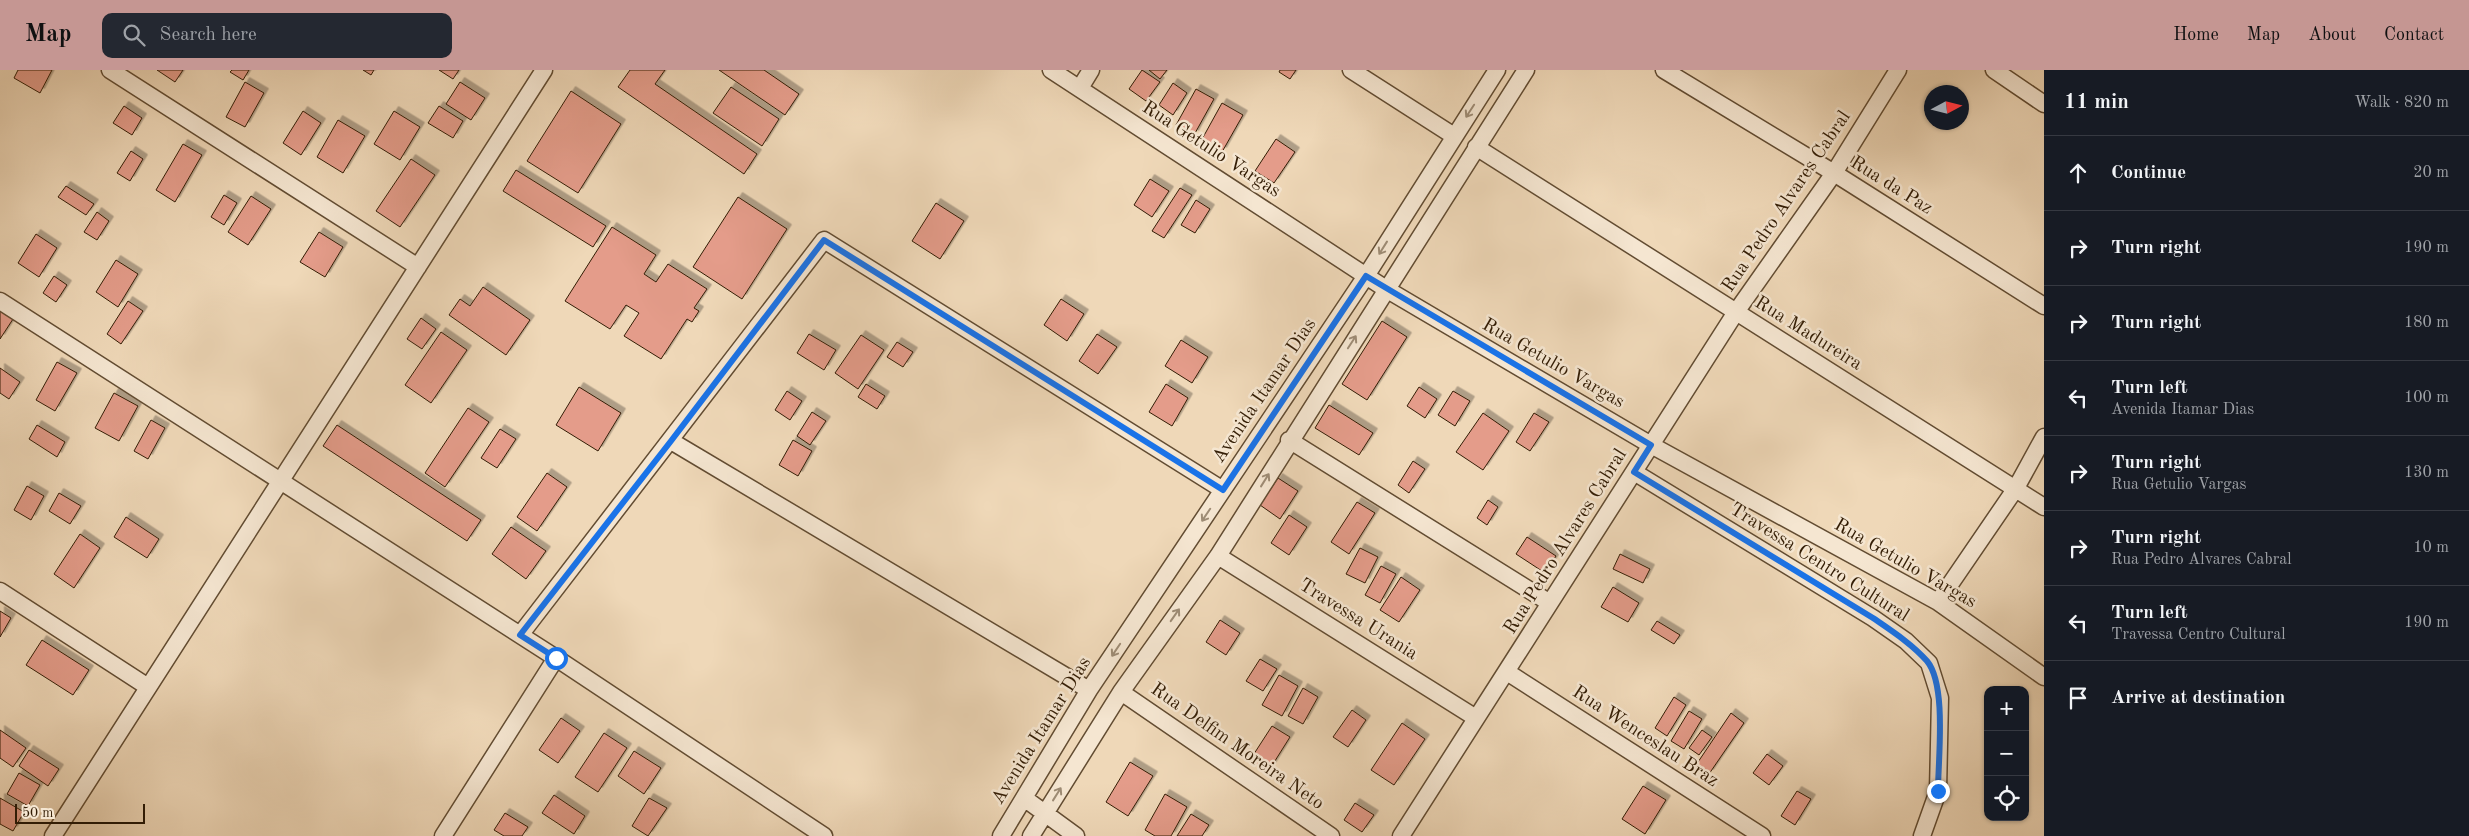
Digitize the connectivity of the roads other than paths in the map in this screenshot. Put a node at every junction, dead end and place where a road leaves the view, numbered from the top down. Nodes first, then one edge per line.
1 (110, 70) edge
2 (544, 70) edge
3 (1051, 70) edge
4 (1091, 70) edge
5 (1351, 70) edge
6 (1497, 70) edge
7 (1526, 70) edge
8 (1664, 70) edge
9 (1898, 70) edge
10 (1994, 70) edge
11 (1080, 88) junction
12 (2044, 104) edge
13 (1454, 136) junction
14 (1476, 146) junction
15 (1834, 173) junction
16 (418, 267) junction
17 (1366, 276) junction
18 (1386, 289) junction
19 (0, 301) edge
20 (2044, 306) edge
21 (1736, 312) junction
22 (2044, 437) edge
23 (1289, 440) junction
24 (671, 441) junction
25 (1651, 445) junction
26 (1634, 472) junction
27 (280, 481) junction
28 (2016, 488) junction
29 (1223, 490) junction
30 (2044, 506) edge
31 (1218, 556) junction
32 (0, 591) edge
33 (1938, 602) junction
34 (1550, 603) junction
35 (520, 635) junction
36 (556, 658) junction
37 (1507, 672) junction
38 (2044, 677) edge
39 (148, 687) junction
40 (1089, 690) junction
41 (1121, 692) junction
42 (1476, 718) junction
43 (1024, 798) junction
44 (1045, 813) junction
45 (52, 836) edge
46 (443, 836) edge
47 (824, 836) edge
48 (1001, 836) edge
49 (1031, 836) edge
50 (1076, 836) edge
51 (1331, 836) edge
52 (1401, 836) edge
53 (1762, 836) edge
54 (1922, 836) edge

1 - 16 street
2 - 16 street
3 - 11 street, Rua Getulio Vargas
4 - 11 street
5 - 13 street
6 -> 13 street, Avenida Itamar Dias
7 - 14 street
8 - 15 street, Rua da Paz
9 - 15 street, Rua Pedro Alvares Cabral
10 - 12 street
11 - 17 street, Rua Getulio Vargas
13 -> 17 street, Avenida Itamar Dias
14 - 18 street
14 - 21 street, Rua Madureira
15 - 20 street, Rua da Paz
15 - 21 street, Rua Pedro Alvares Cabral
16 - 27 street
17 - 18 street, Rua Getulio Vargas
17 - 29 street, Avenida Itamar Dias
23 -> 18 street
18 - 25 street, Rua Getulio Vargas
19 - 27 street
21 - 25 street, Rua Pedro Alvares Cabral
21 - 28 street, Rua Madureira
22 - 28 street
31 -> 23 street
23 - 34 street
24 - 29 street
24 - 35 street
24 - 40 street
25 - 26 street, Rua Pedro Alvares Cabral
25 - 33 street, Rua Getulio Vargas
26 - 34 street, Rua Pedro Alvares Cabral
26 - 54 street, Travessa Centro Cultural
27 - 35 street
27 - 39 street
28 - 30 street, Rua Madureira
28 - 33 street
29 -> 40 street, Avenida Itamar Dias
41 -> 31 street
31 - 42 street, Travessa Urania
32 - 39 street
33 - 38 street, Rua Getulio Vargas
34 - 37 street, Rua Pedro Alvares Cabral
35 - 36 street
36 - 46 street
36 - 47 street
37 - 42 street, Rua Pedro Alvares Cabral
37 - 53 street, Rua Wenceslau Braz
39 - 45 street
40 - 43 street, Avenida Itamar Dias
44 -> 41 street
41 - 51 street, Rua Delfim Moreira Neto
42 - 52 street, Rua Pedro Alvares Cabral
43 - 44 street
43 - 48 street, Avenida Itamar Dias
44 - 49 street
44 - 50 street

